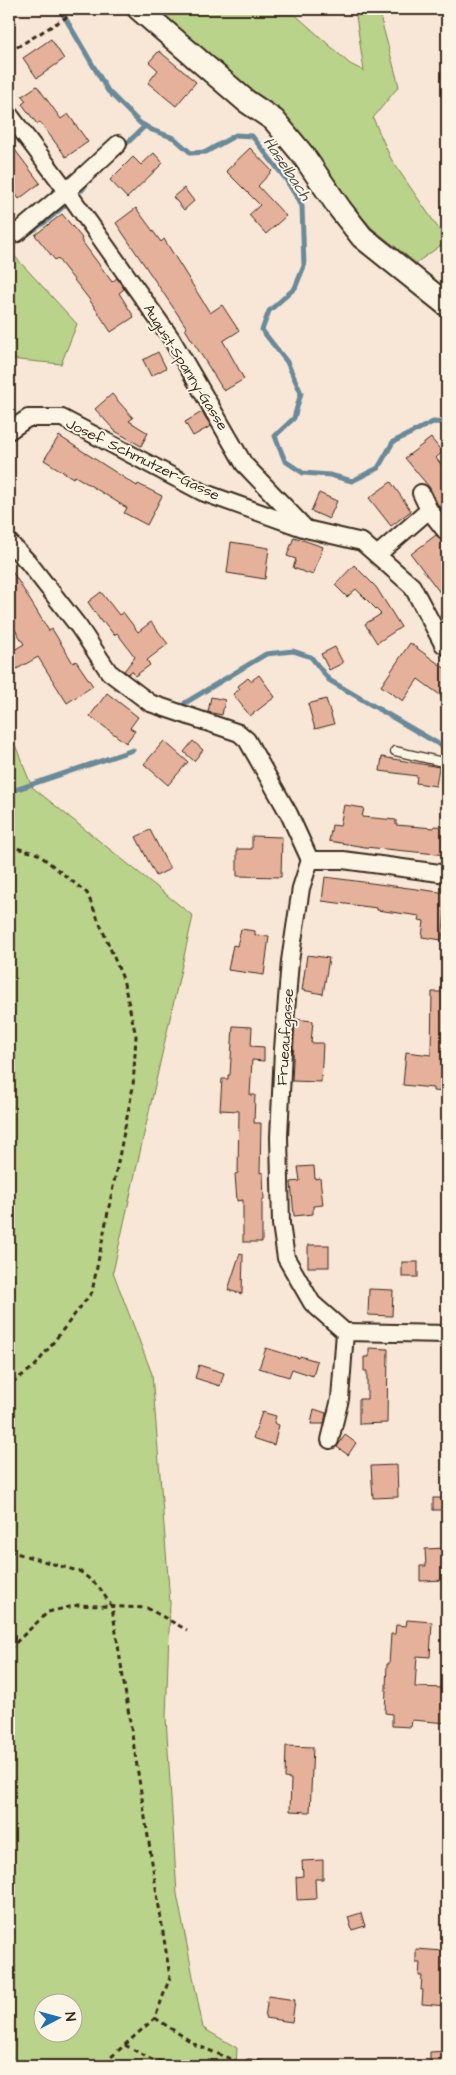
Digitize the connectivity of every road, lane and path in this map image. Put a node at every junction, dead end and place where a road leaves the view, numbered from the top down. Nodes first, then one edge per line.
1 (80, 9) edge
2 (139, 9) edge
3 (9, 52) edge
4 (9, 114) edge
5 (118, 144) dead end
6 (67, 191) junction
7 (9, 228) edge
8 (447, 305) edge
9 (9, 431) edge
10 (421, 493) dead end
11 (429, 510) junction
12 (306, 529) junction
13 (447, 533) edge
14 (9, 542) edge
15 (376, 555) junction
16 (447, 647) edge
17 (396, 751) dead end
18 (447, 763) edge
19 (9, 846) edge
20 (310, 860) junction
21 (447, 874) edge
22 (346, 1332) junction
23 (447, 1334) edge
24 (9, 1385) edge
25 (330, 1440) dead end
26 (9, 1551) edge
27 (112, 1607) junction
28 (187, 1630) dead end
29 (9, 1648) edge
30 (155, 2018) junction
31 (125, 2045) junction
32 (249, 2064) joint
33 (110, 2066) edge
34 (185, 2066) edge
35 (262, 2066) edge

1 - 3 path
2 - 8 street
4 - 6 street, August-Spanny-Gasse
5 - 6 street
6 - 7 street
6 - 12 street, August-Spanny-Gasse
9 - 12 street, Josef Schmutzer-Gasse
10 - 11 street
11 - 13 street
11 - 15 street
12 - 15 street
14 - 20 street
15 - 16 street
17 - 18 lane
19 - 24 path
20 - 21 street
20 - 22 street, Frueaufgasse
22 - 23 street
22 - 25 street
26 - 27 path
27 - 28 path
27 - 29 path
27 - 30 path
30 - 31 path
30 - 32 path
31 - 33 path
31 - 34 path
32 - 35 lane

